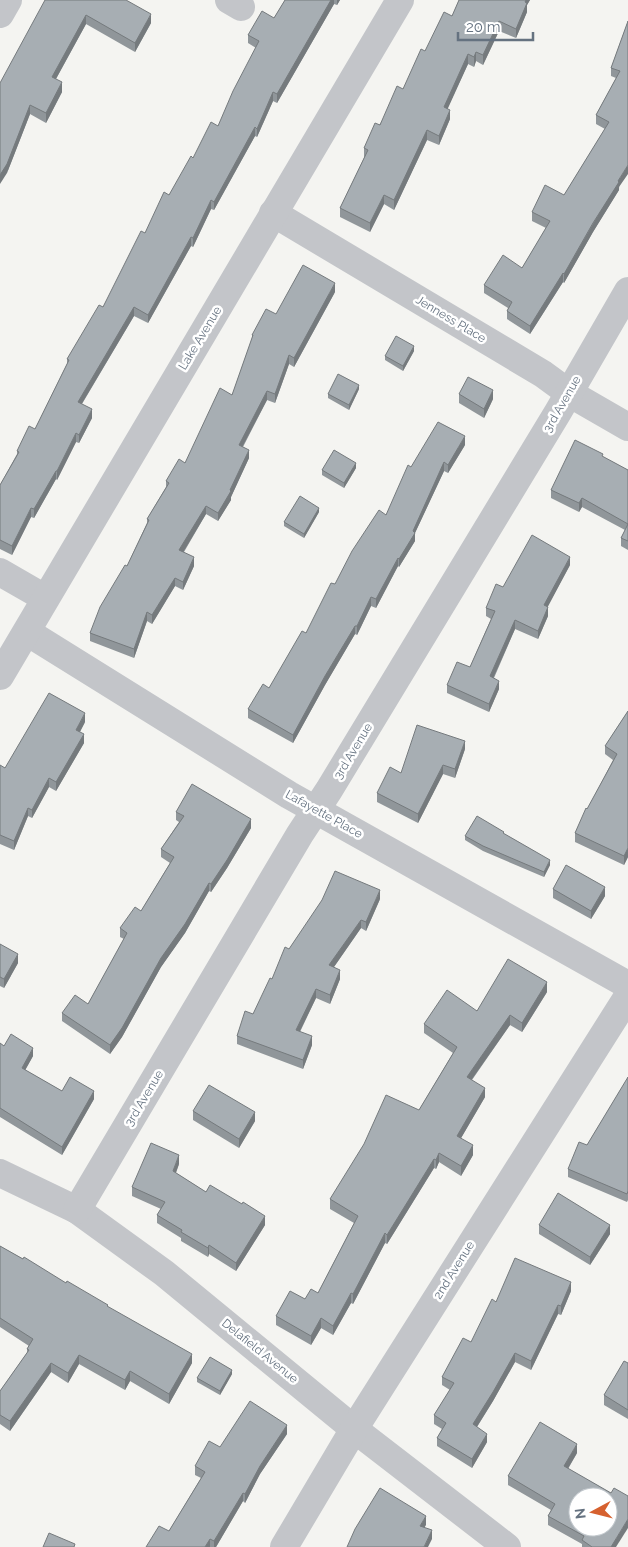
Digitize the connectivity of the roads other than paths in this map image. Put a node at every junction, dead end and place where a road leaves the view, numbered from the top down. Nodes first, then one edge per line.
1 (8, 0) edge
2 (400, 0) edge
3 (0, 14) edge
4 (273, 213) junction
5 (628, 291) edge
6 (569, 392) junction
7 (628, 427) edge
8 (0, 572) edge
9 (45, 598) junction
10 (26, 632) junction
11 (0, 676) edge
12 (316, 810) junction
13 (628, 984) edge
14 (628, 996) edge
15 (0, 1174) edge
16 (77, 1210) junction
17 (354, 1429) junction
18 (284, 1547) edge
19 (507, 1547) edge

1 - 3 street
2 - 4 street, Lake Avenue
4 - 6 street, Jenness Place
4 - 9 street, Lake Avenue
5 - 6 street, 3rd Avenue
6 - 7 street, Jenness Place
6 - 12 street, 3rd Avenue
8 - 9 street
9 - 10 street, Lake Avenue
10 - 11 street, Lake Avenue
10 - 12 street, Lafayette Place
12 - 13 street, Lafayette Place
12 - 16 street, 3rd Avenue
14 - 17 street, 2nd Avenue
15 - 16 street, Delafield Avenue
16 - 17 street, Delafield Avenue
17 - 18 street, 2nd Avenue
17 - 19 street, Delafield Avenue

